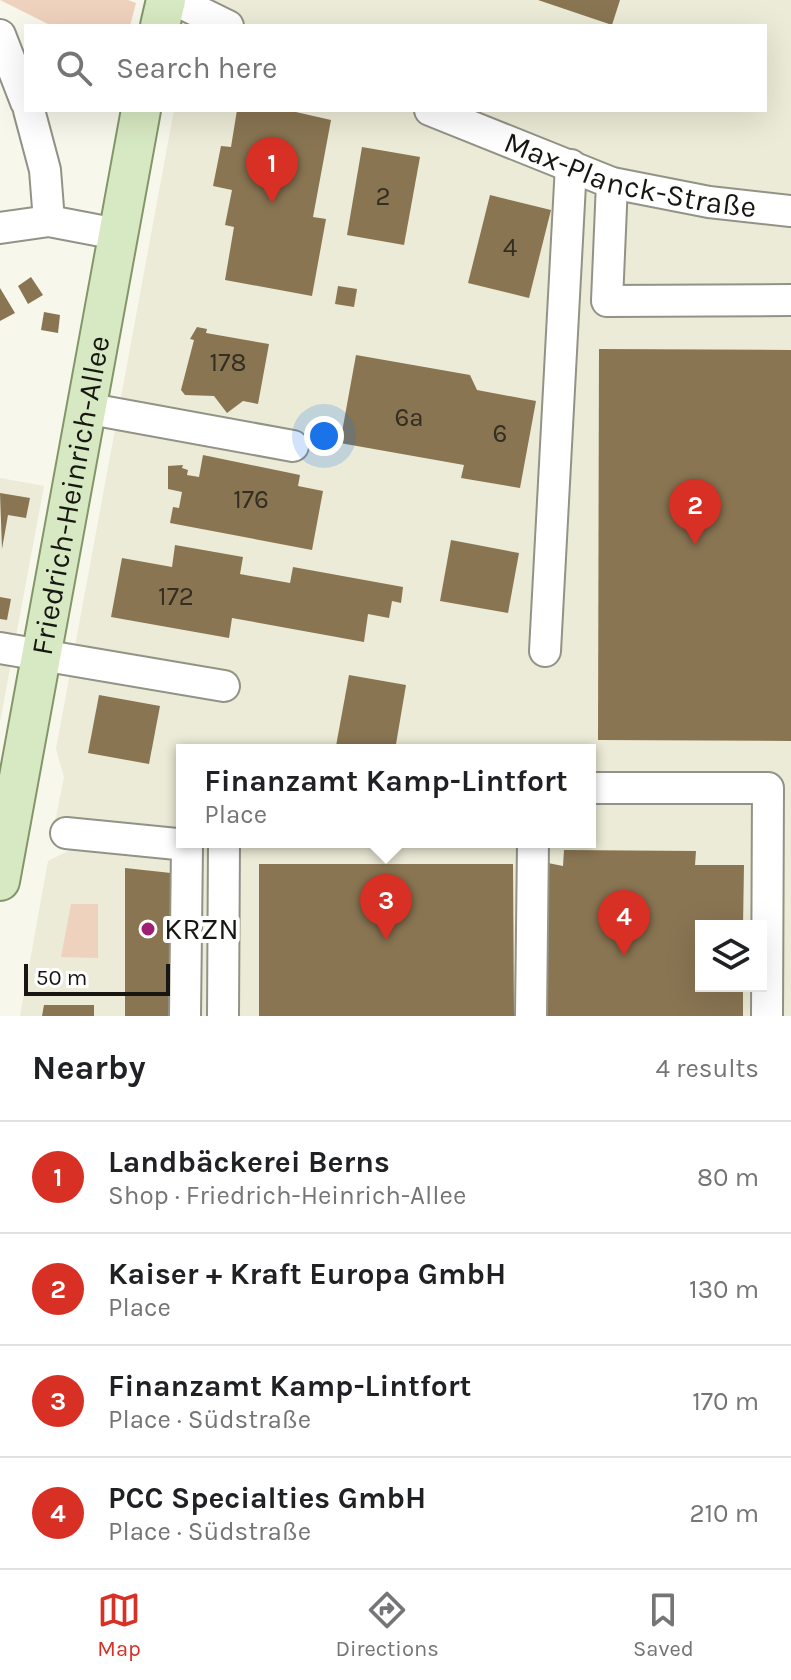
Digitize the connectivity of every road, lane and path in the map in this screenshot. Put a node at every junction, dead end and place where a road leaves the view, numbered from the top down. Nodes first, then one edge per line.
1 (166, 0) edge
2 (175, 0) edge
3 (160, 24) edge
4 (224, 24) edge
5 (0, 35) edge
6 (24, 97) edge
7 (30, 112) edge
8 (141, 112) edge
9 (435, 112) edge
10 (571, 165) junction
11 (612, 183) junction
12 (791, 211) edge
13 (49, 221) junction
14 (0, 228) edge
15 (117, 234) junction
16 (791, 300) edge
17 (85, 408) junction
18 (293, 446) dead end
19 (545, 651) dead end
20 (11, 657) edge
21 (224, 686) dead end
22 (780, 787) edge
23 (596, 788) edge
24 (66, 833) dead end
25 (176, 844) edge
26 (187, 848) edge
27 (224, 848) edge
28 (533, 848) edge
29 (0, 881) edge
30 (185, 1016) edge
31 (223, 1016) edge
32 (531, 1016) edge
33 (767, 1016) edge

1 - 3 main road
2 - 4 street
5 - 6 street
7 - 13 street
8 - 15 main road, Friedrich-Heinrich-Allee
9 - 10 street, Max-Planck-Straße
10 - 11 street, Max-Planck-Straße
10 - 19 street
11 - 12 street, Max-Planck-Straße
11 - 16 street
13 - 14 street
13 - 15 street
15 - 17 main road, Friedrich-Heinrich-Allee
17 - 18 street
17 - 20 main road, Friedrich-Heinrich-Allee
20 - 21 street
20 - 29 main road, Friedrich-Heinrich-Allee
22 - 23 street
22 - 33 street
24 - 25 street
26 - 30 street
27 - 31 street
28 - 32 street

